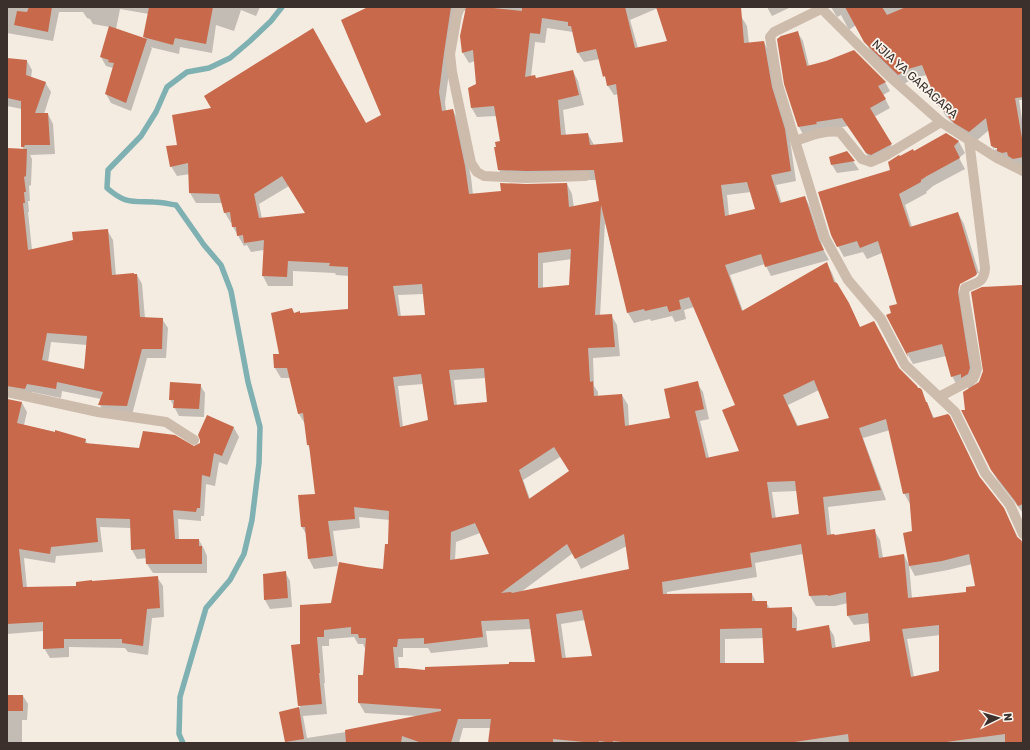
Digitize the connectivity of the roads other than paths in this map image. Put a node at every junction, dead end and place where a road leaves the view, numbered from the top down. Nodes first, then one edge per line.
1 (460, 7) edge
2 (821, 8) edge
3 (941, 122) junction
4 (969, 140) junction
5 (795, 141) junction
6 (1023, 171) edge
7 (585, 176) dead end
8 (7, 392) edge
9 (939, 397) junction
10 (194, 440) dead end
11 (1023, 534) edge

1 - 7 street
2 - 3 street, NJIA YA GARAGARA
2 - 5 street
3 - 4 street, NJIA YA GARAGARA
3 - 5 street
4 - 6 street, NJIA YA GARAGARA
4 - 9 street
5 - 9 street
8 - 10 street
9 - 11 street

